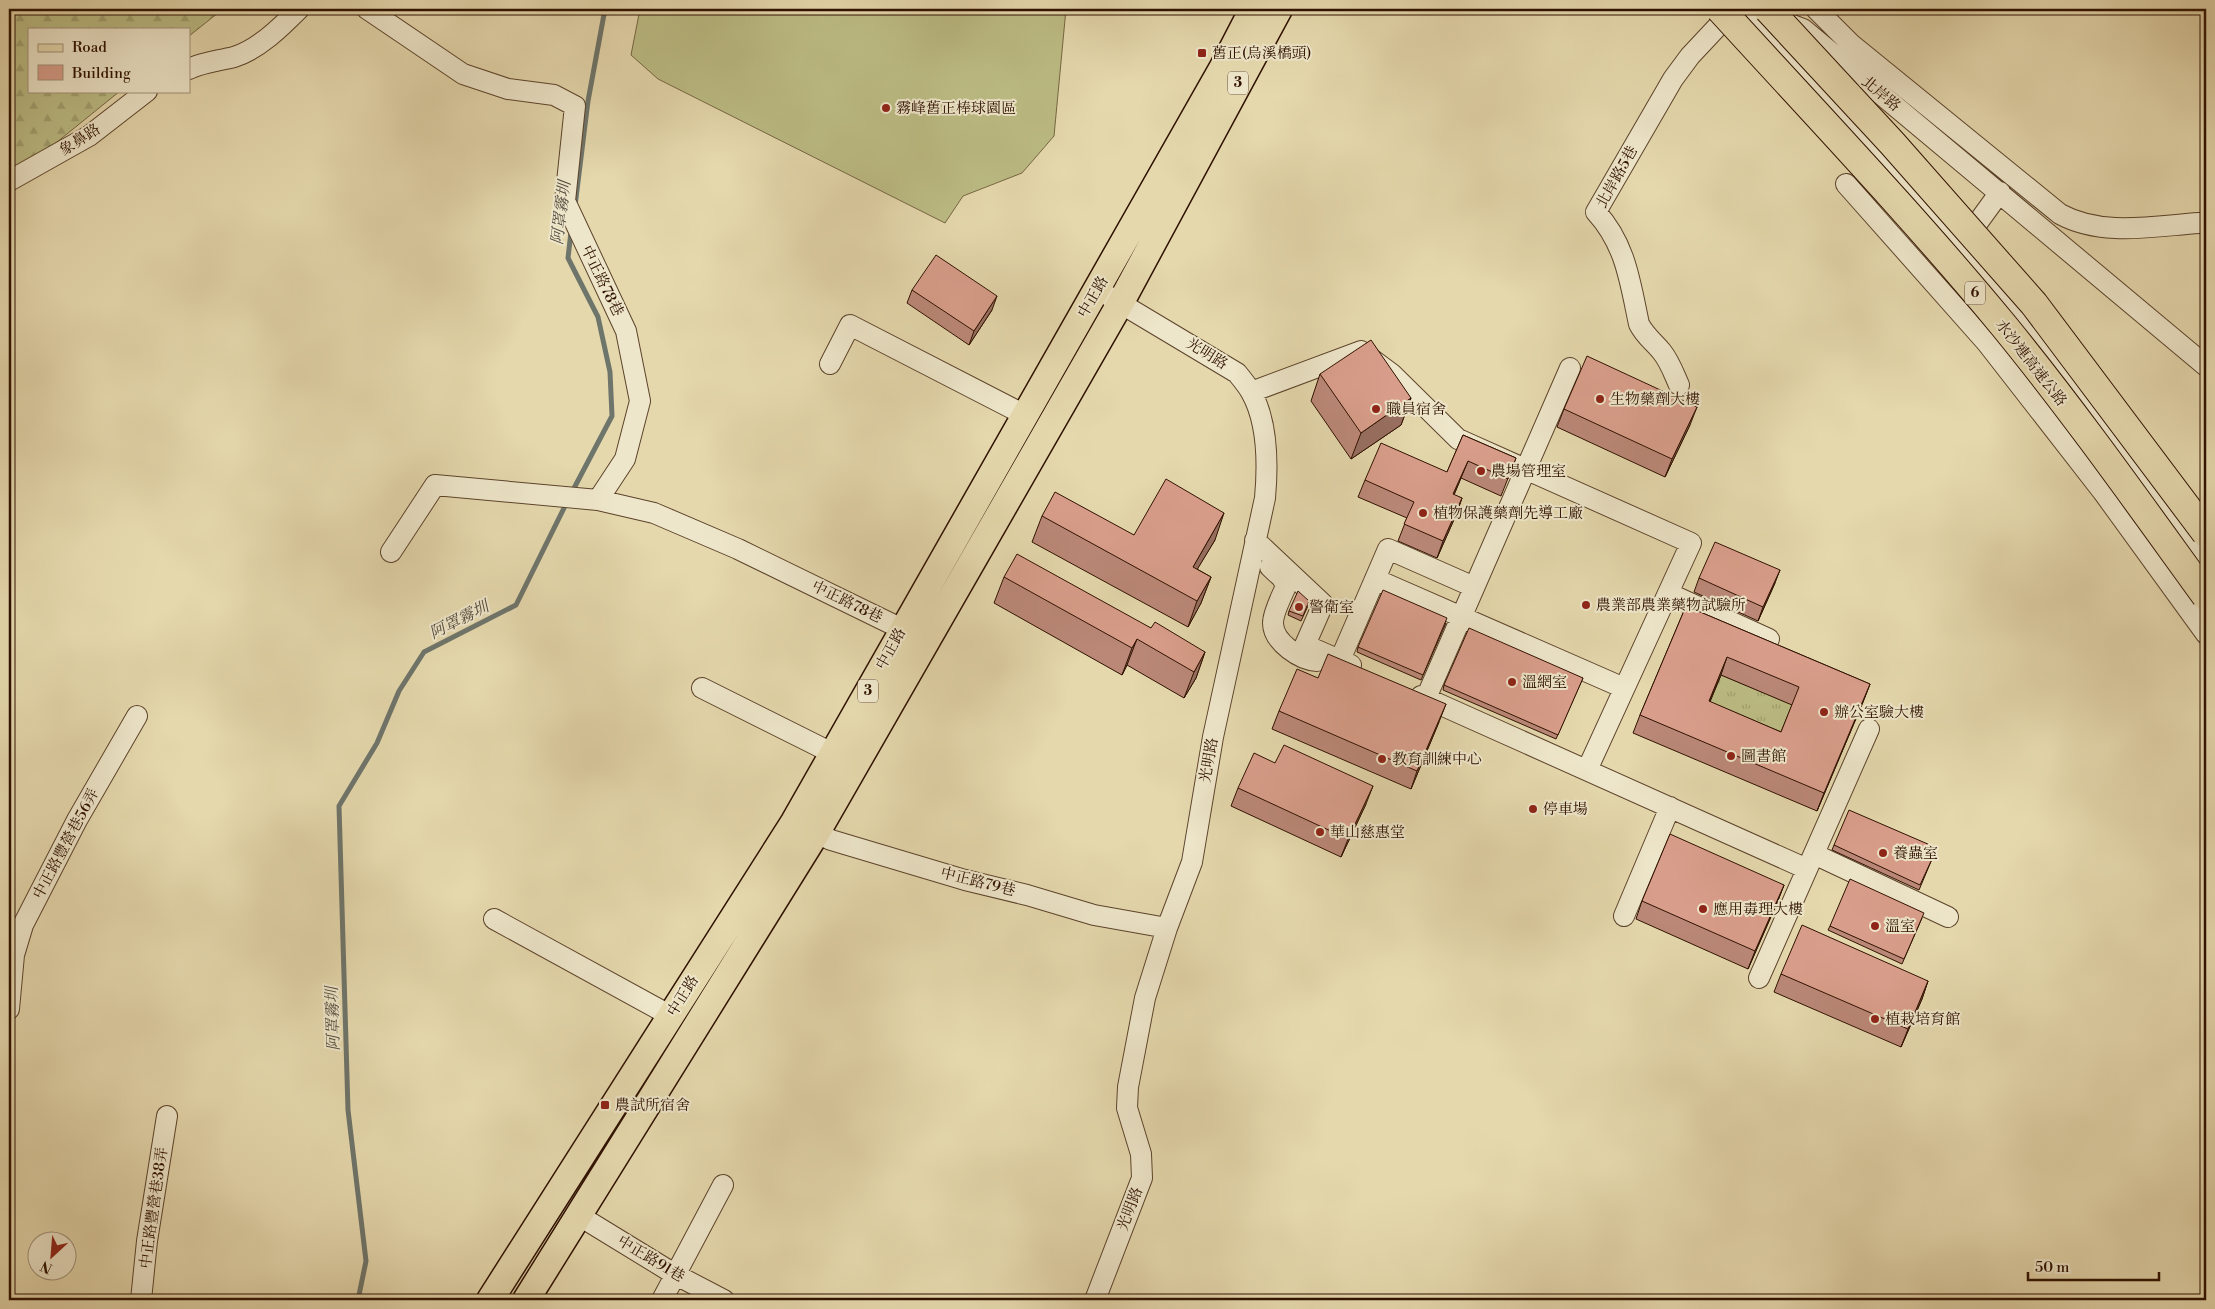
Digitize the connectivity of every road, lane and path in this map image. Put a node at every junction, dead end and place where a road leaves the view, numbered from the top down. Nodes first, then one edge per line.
1 (299, 9) edge
2 (367, 9) edge
3 (1253, 9) edge
4 (1279, 9) edge
5 (1720, 9) edge
6 (1734, 9) edge
7 (1745, 9) edge
8 (1754, 9) edge
9 (1768, 9) edge
10 (1816, 9) edge
11 (1851, 44) junction
12 (190, 68) edge
13 (146, 92) edge
14 (9, 181) edge
15 (1846, 184) dead end
16 (2000, 192) junction
17 (2199, 223) dead end
18 (1960, 247) junction
19 (1934, 284) junction
20 (1096, 291) junction
21 (1121, 302) junction
22 (830, 364) dead end
23 (2206, 366) edge
24 (1570, 368) dead end
25 (1679, 385) dead end
26 (1251, 392) junction
27 (1025, 415) junction
28 (1525, 469) junction
29 (598, 500) junction
30 (2206, 534) edge
31 (1254, 546) junction
32 (391, 552) dead end
33 (2206, 564) edge
34 (1375, 579) junction
35 (1474, 587) junction
36 (1668, 594) junction
37 (2206, 596) edge
38 (1462, 616) junction
39 (902, 629) junction
40 (2206, 634) edge
41 (1769, 639) edge
42 (1337, 658) junction
43 (1366, 671) edge
44 (1400, 687) edge
45 (702, 688) dead end
46 (1624, 688) junction
47 (1426, 698) junction
48 (137, 716) dead end
49 (1870, 729) dead end
50 (834, 754) junction
51 (1587, 770) junction
52 (1670, 807) junction
53 (805, 827) junction
54 (1811, 861) junction
55 (1624, 916) dead end
56 (1948, 917) dead end
57 (494, 919) dead end
58 (1168, 928) junction
59 (1759, 978) dead end
60 (9, 1009) edge
61 (671, 1016) junction
62 (167, 1116) dead end
63 (723, 1185) dead end
64 (552, 1203) junction
65 (578, 1215) junction
66 (676, 1275) junction
67 (141, 1300) edge
68 (490, 1300) edge
69 (526, 1300) edge
70 (662, 1300) edge
71 (724, 1300) edge
72 (1095, 1300) edge

1 - 12 street
2 - 29 street, 中正路78巷
3 - 20 main road, 中正路 / 3
4 - 21 main road, 中正路 / 3
5 - 37 highway, 水沙連高速公路 / 6, bridge
6 - 25 street, 北岸路5巷
7 - 18 street
8 - 16 street, 北岸路
9 - 30 highway, 6, bridge
10 - 11 street, 北岸路
11 - 16 street, 北岸路
11 - 17 street
13 - 14 street, 象鼻路
15 - 19 street
16 - 18 street
16 - 23 street, 北岸路
18 - 19 street
18 - 33 street
19 - 40 street
20 - 21 street, 光明路
20 - 27 main road, 中正路 / 3
21 - 26 street, 光明路
21 - 53 main road, 中正路 / 3
22 - 27 street
24 - 28 street
26 - 28 street
26 - 31 street, 光明路
27 - 39 main road, 中正路 / 3
28 - 35 street
28 - 36 street
29 - 32 street, 中正路78巷
29 - 39 street, 中正路78巷
31 - 42 street
31 - 42 street
31 - 58 street, 光明路
34 - 35 street
34 - 38 street
34 - 42 street
35 - 38 street
36 - 41 street
36 - 46 street
38 - 46 street
38 - 47 street
39 - 50 main road, 中正路 / 3
42 - 43 street
44 - 47 street
45 - 50 street
46 - 51 street
47 - 51 street
48 - 60 street, 中正路豐營巷56弄
49 - 54 street
50 - 53 main road, 中正路 / 3
51 - 52 street
52 - 54 street
52 - 55 street
53 - 58 street, 中正路79巷
53 - 61 main road, 中正路 / 3
53 - 65 main road, 中正路 / 3
54 - 56 street
54 - 59 street
57 - 61 street
58 - 72 street, 光明路
61 - 64 main road, 中正路 / 3
62 - 67 street, 中正路豐營巷38弄
63 - 66 street
64 - 65 main road
64 - 68 main road, 中正路 / 3
65 - 66 street, 中正路91巷
65 - 69 main road, 中正路 / 3
66 - 70 street
66 - 71 street, 中正路91巷

